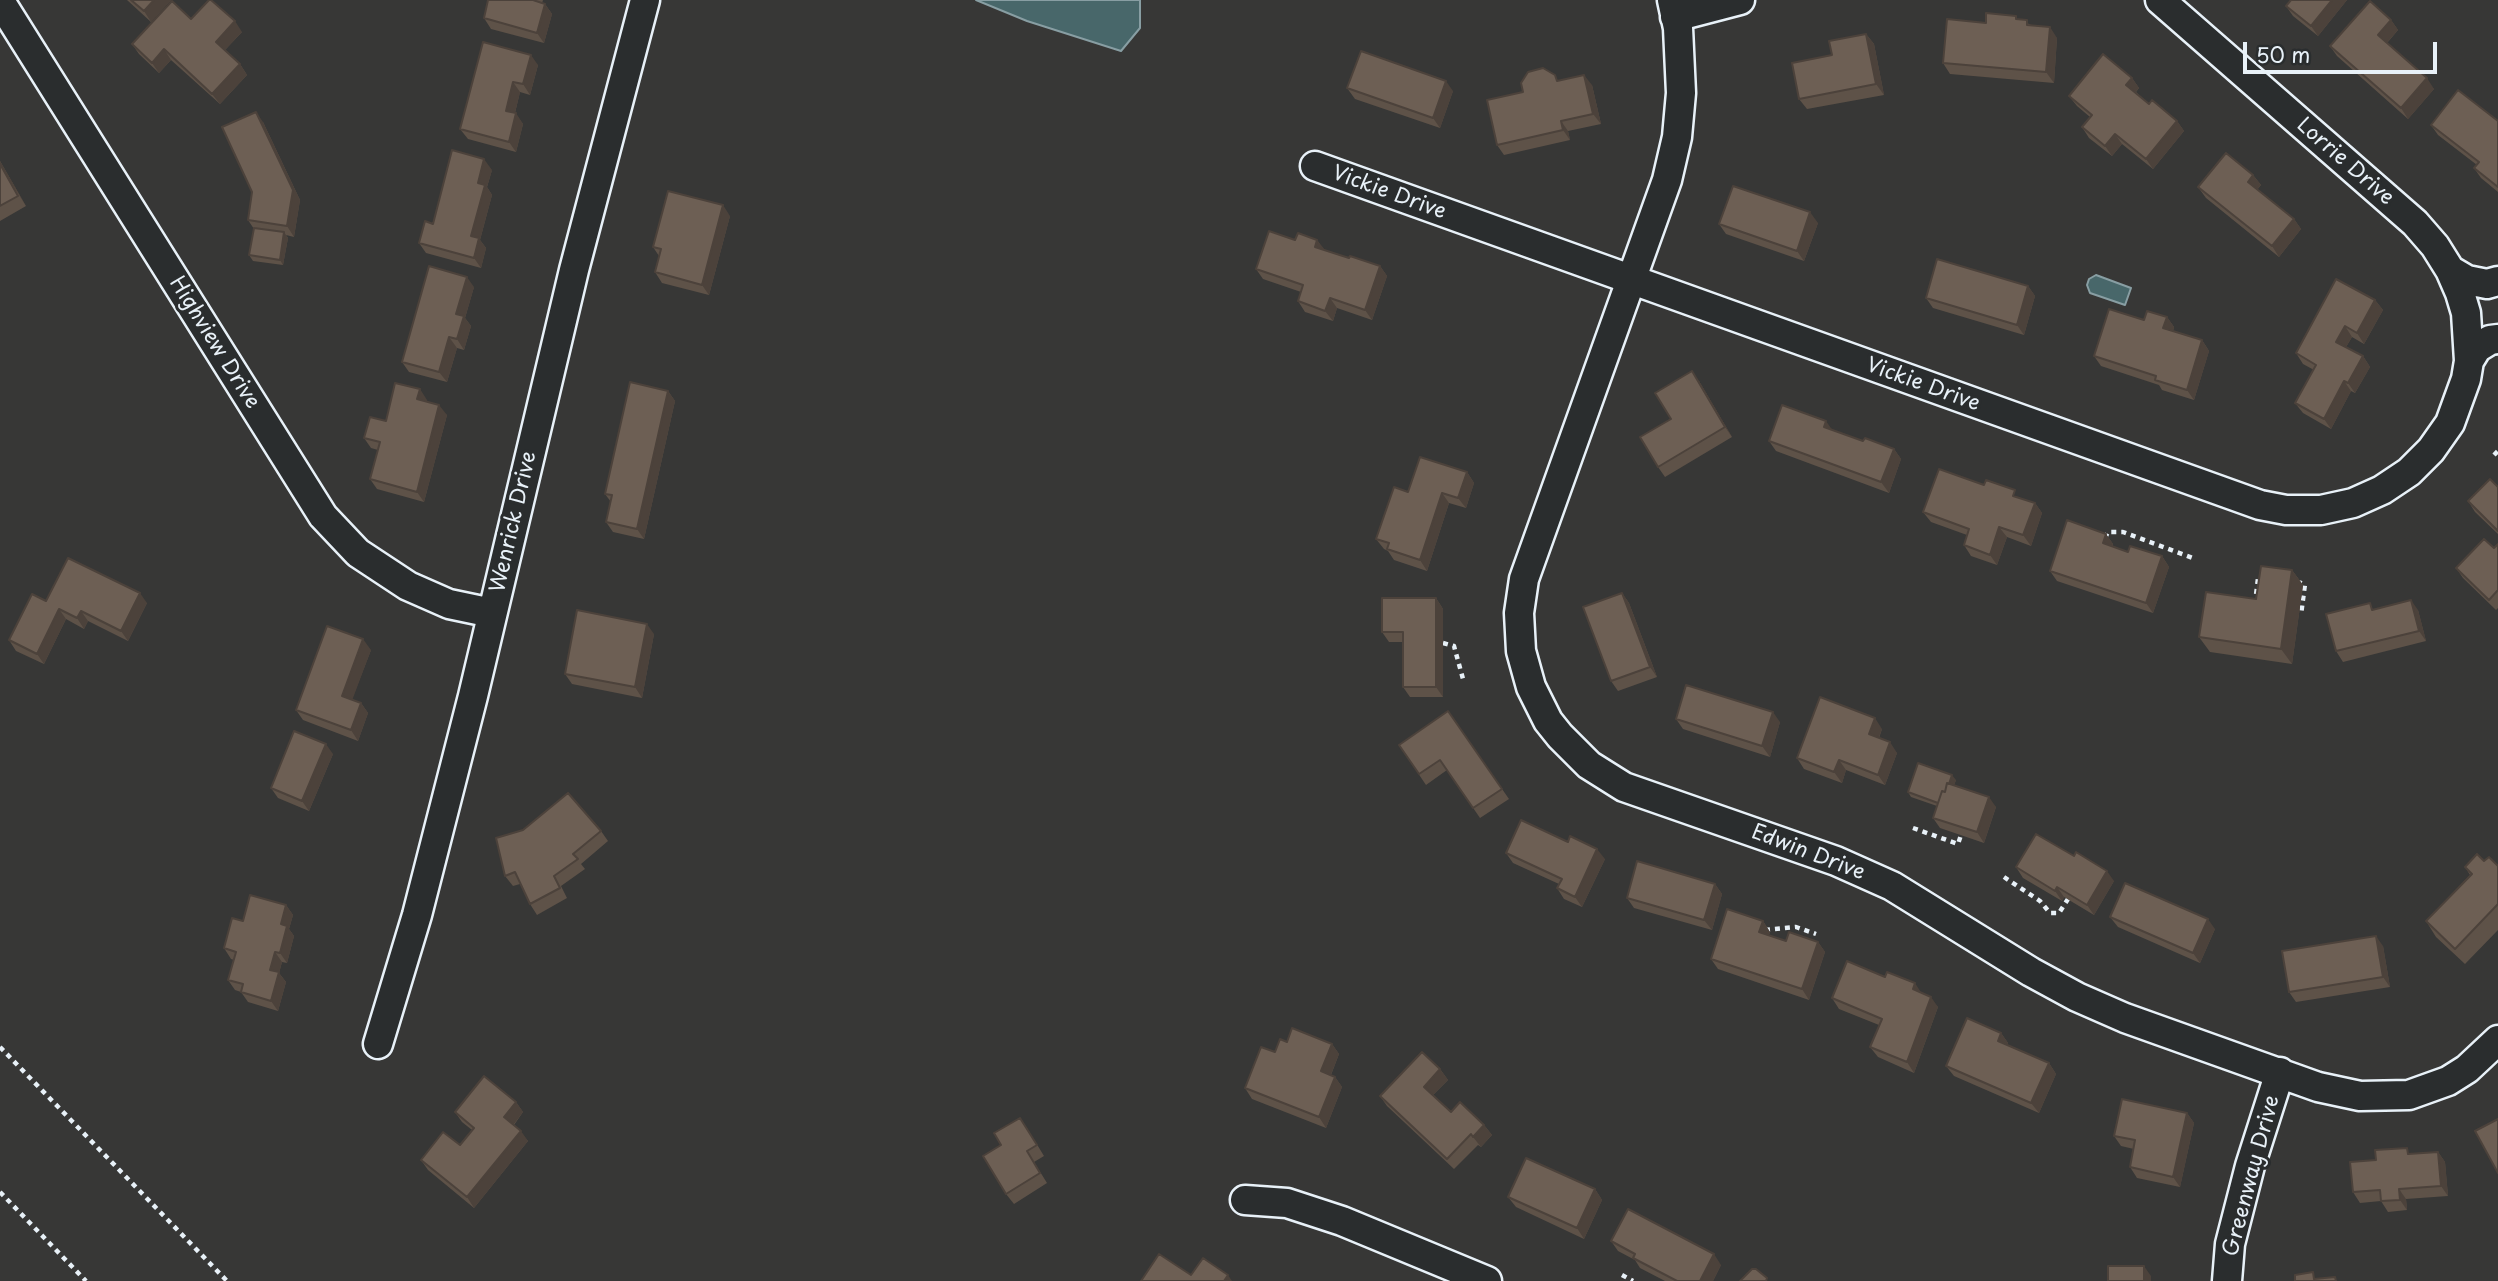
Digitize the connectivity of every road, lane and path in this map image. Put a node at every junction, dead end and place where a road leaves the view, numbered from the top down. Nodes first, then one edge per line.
1 (645, 0) edge
2 (1740, 0) edge
3 (2160, 0) edge
4 (0, 1) edge
5 (1674, 8) edge
6 (1315, 166) dead end
7 (2450, 270) junction
8 (1631, 280) junction
9 (2498, 281) edge
10 (2498, 339) edge
11 (2469, 361) junction
12 (2104, 540) edge
13 (2193, 558) dead end
14 (2271, 579) edge
15 (2295, 582) edge
16 (2254, 612) edge
17 (492, 613) junction
18 (2301, 615) dead end
19 (1443, 643) dead end
20 (1463, 679) dead end
21 (1913, 828) dead end
22 (1961, 835) edge
23 (2004, 877) dead end
24 (2068, 899) edge
25 (1765, 930) edge
26 (1816, 934) dead end
27 (2498, 1040) edge
28 (378, 1044) dead end
29 (0, 1047) edge
30 (2280, 1072) junction
31 (0, 1192) edge
32 (1245, 1200) dead end
33 (1622, 1275) dead end
34 (86, 1281) edge
35 (227, 1281) edge
36 (1487, 1281) edge
37 (1633, 1281) edge
38 (2227, 1281) edge

1 - 17 street, Wenrick Drive
2 - 5 street
3 - 7 street, Lorrie Drive
4 - 17 street, Highview Drive
5 - 8 street, Edwin Drive
6 - 8 street, Vickie Drive
7 - 9 street
7 - 11 street, Lorrie Drive
8 - 11 street, Vickie Drive
8 - 30 street, Edwin Drive
10 - 11 street
12 - 13 path
14 - 16 path
15 - 18 path
17 - 28 street, Wenrick Drive
19 - 20 path
21 - 22 path
23 - 24 path
25 - 26 path
27 - 30 street, Edwin Drive
29 - 35 path
30 - 38 street, Greenway Drive
31 - 34 path
32 - 36 street
33 - 37 path

